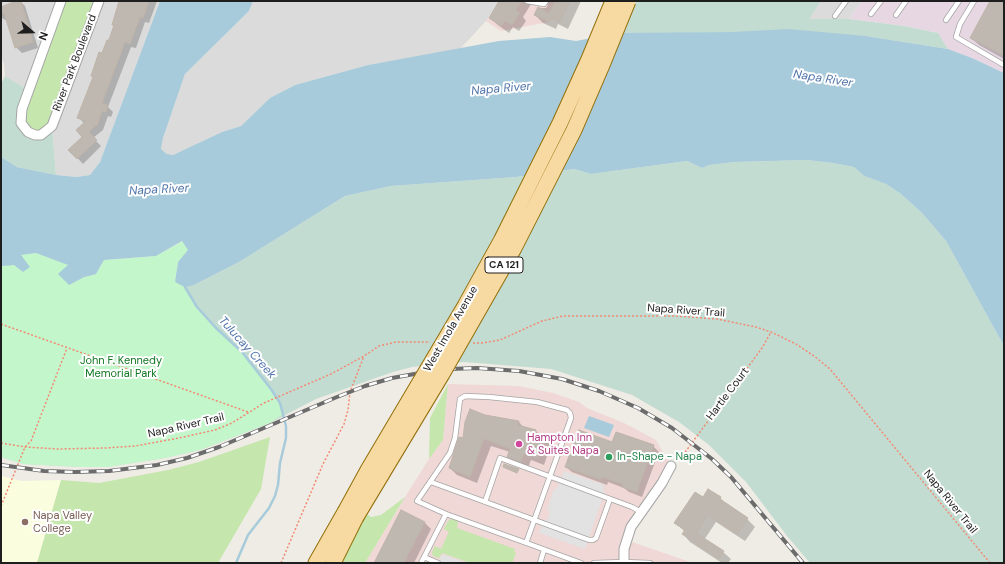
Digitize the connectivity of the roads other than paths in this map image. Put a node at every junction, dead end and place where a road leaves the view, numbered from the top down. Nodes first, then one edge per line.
1 (61, 1) edge
2 (99, 1) edge
3 (527, 1) edge
4 (546, 1) edge
5 (613, 1) edge
6 (628, 1) edge
7 (846, 1) edge
8 (881, 1) edge
9 (906, 1) edge
10 (959, 1) edge
11 (974, 1) edge
12 (871, 14) dead end
13 (896, 15) dead end
14 (835, 16) dead end
15 (946, 20) dead end
16 (1004, 65) edge
17 (671, 466) dead end
18 (550, 477) junction
19 (431, 482) junction
20 (610, 499) junction
21 (485, 502) junction
22 (642, 512) junction
23 (446, 514) junction
24 (351, 515) junction
25 (534, 519) junction
26 (526, 543) junction
27 (544, 550) junction
28 (424, 557) junction
29 (624, 562) edge
30 (316, 563) edge
31 (334, 563) edge
32 (421, 563) edge
33 (438, 563) edge
34 (540, 563) edge
35 (581, 563) edge
36 (594, 563) edge
37 (650, 563) edge

1 - 2 street, River Park Boulevard
3 - 4 lane
5 - 24 main road, West Imola Avenue / CA 121, bridge
6 - 24 main road, West Imola Avenue / CA 121, bridge
7 - 14 lane
8 - 12 lane
9 - 13 lane
10 - 15 lane
11 - 16 lane
17 - 22 street
18 - 19 lane
18 - 20 lane
18 - 21 lane
18 - 25 lane
19 - 21 lane
19 - 23 lane
20 - 22 lane
20 - 25 lane
21 - 25 lane
22 - 29 street
23 - 26 lane
23 - 28 lane
24 - 30 main road, West Imola Avenue / CA 121
24 - 31 main road, West Imola Avenue / CA 121
25 - 26 lane
26 - 27 lane
27 - 34 lane
27 - 35 lane
28 - 32 lane
28 - 33 lane
29 - 36 lane
29 - 37 lane

